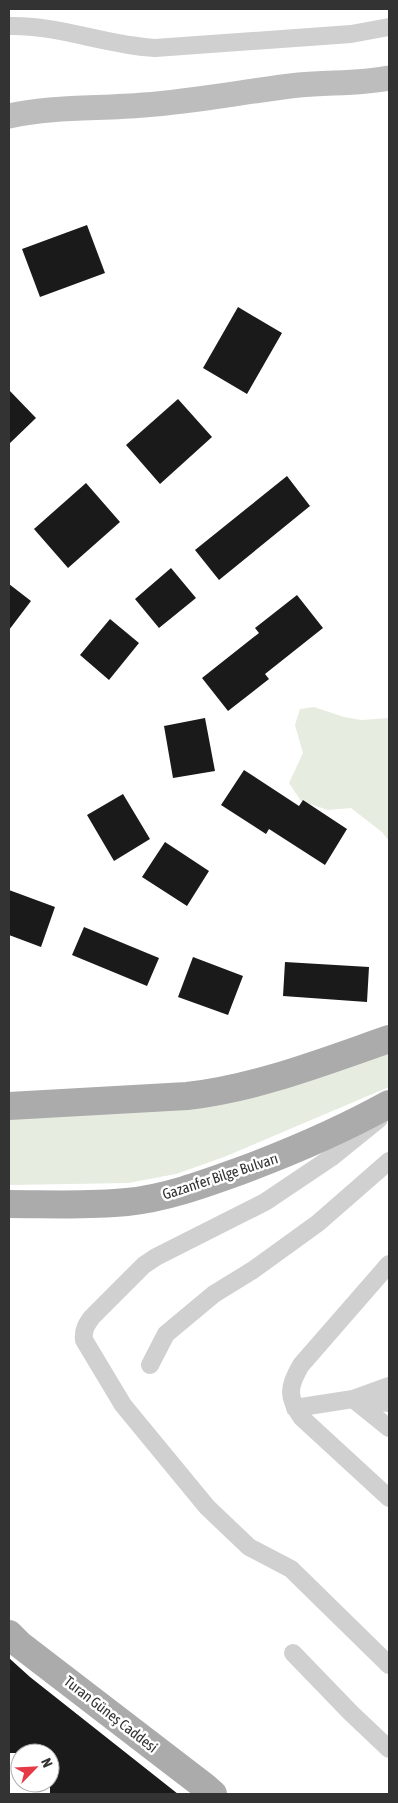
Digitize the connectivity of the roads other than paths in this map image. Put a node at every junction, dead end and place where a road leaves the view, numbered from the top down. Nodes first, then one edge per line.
1 (9, 26) edge
2 (389, 27) edge
3 (389, 78) edge
4 (9, 116) edge
5 (389, 1039) edge
6 (389, 1104) edge
7 (9, 1106) edge
8 (389, 1110) edge
9 (292, 1151) junction
10 (389, 1161) edge
11 (308, 1173) junction
12 (9, 1204) edge
13 (389, 1264) edge
14 (150, 1365) dead end
15 (389, 1386) edge
16 (353, 1399) junction
17 (389, 1403) edge
18 (295, 1408) junction
19 (389, 1428) edge
20 (389, 1498) edge
21 (9, 1634) edge
22 (292, 1653) dead end
23 (389, 1665) edge
24 (389, 1749) edge
25 (203, 1791) edge

1 - 2 street
3 - 4 main road
5 - 7 main road
6 - 9 main road, Gazanfer Bilge Bulvarı
8 - 11 street
9 - 11 street
9 - 12 main road, Gazanfer Bilge Bulvarı
10 - 14 street
11 - 23 street
13 - 18 street
15 - 16 street
16 - 17 street
16 - 18 street
16 - 19 street
18 - 20 street
21 - 25 main road, Turan Güneş Caddesi
22 - 24 street

